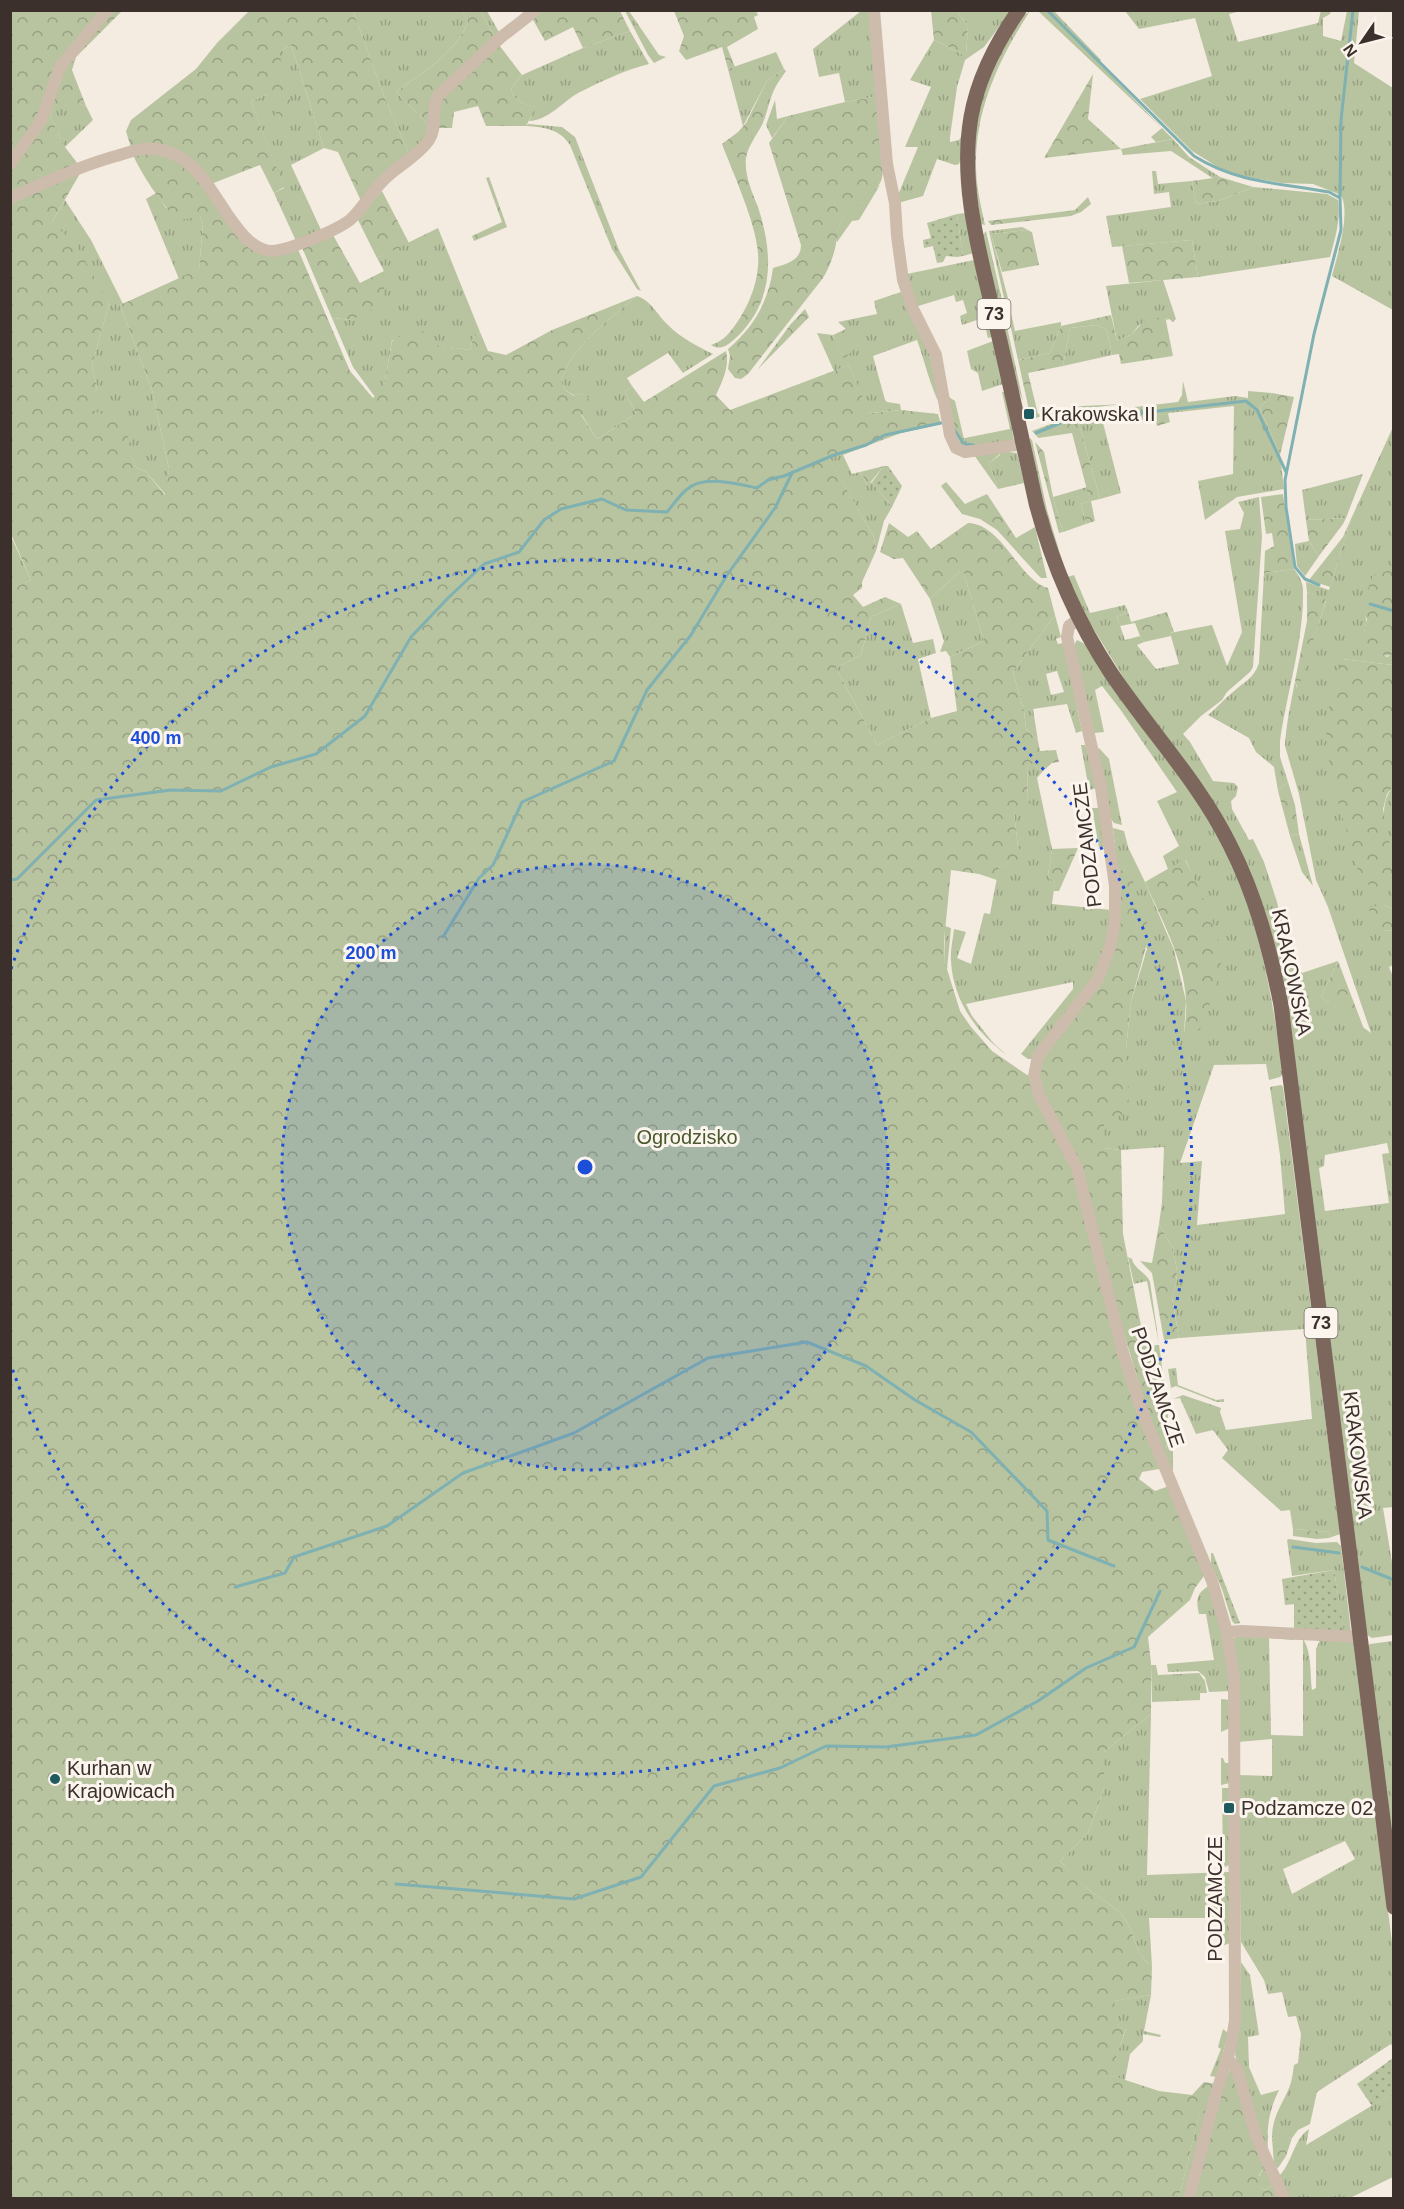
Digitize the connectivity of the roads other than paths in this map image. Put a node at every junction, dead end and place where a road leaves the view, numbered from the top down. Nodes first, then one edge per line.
1 (107, 10) edge
2 (536, 10) edge
3 (874, 10) edge
4 (1020, 10) edge
5 (10, 164) edge
6 (10, 198) edge
7 (1023, 444) junction
8 (1079, 619) junction
9 (1227, 1632) junction
10 (1360, 1637) junction
11 (1394, 1907) edge
12 (1227, 2059) junction
13 (1189, 2199) edge
14 (1284, 2199) edge

1 - 5 street
2 - 6 street
3 - 7 street
4 - 7 main road, KRAKOWSKA / 73
7 - 8 main road, KRAKOWSKA / 73
8 - 9 street, PODZAMCZE
8 - 10 main road, KRAKOWSKA / 73
9 - 10 street
9 - 12 street, PODZAMCZE
10 - 11 main road, KRAKOWSKA / 73
12 - 13 street, PODZAMCZE
12 - 14 street

